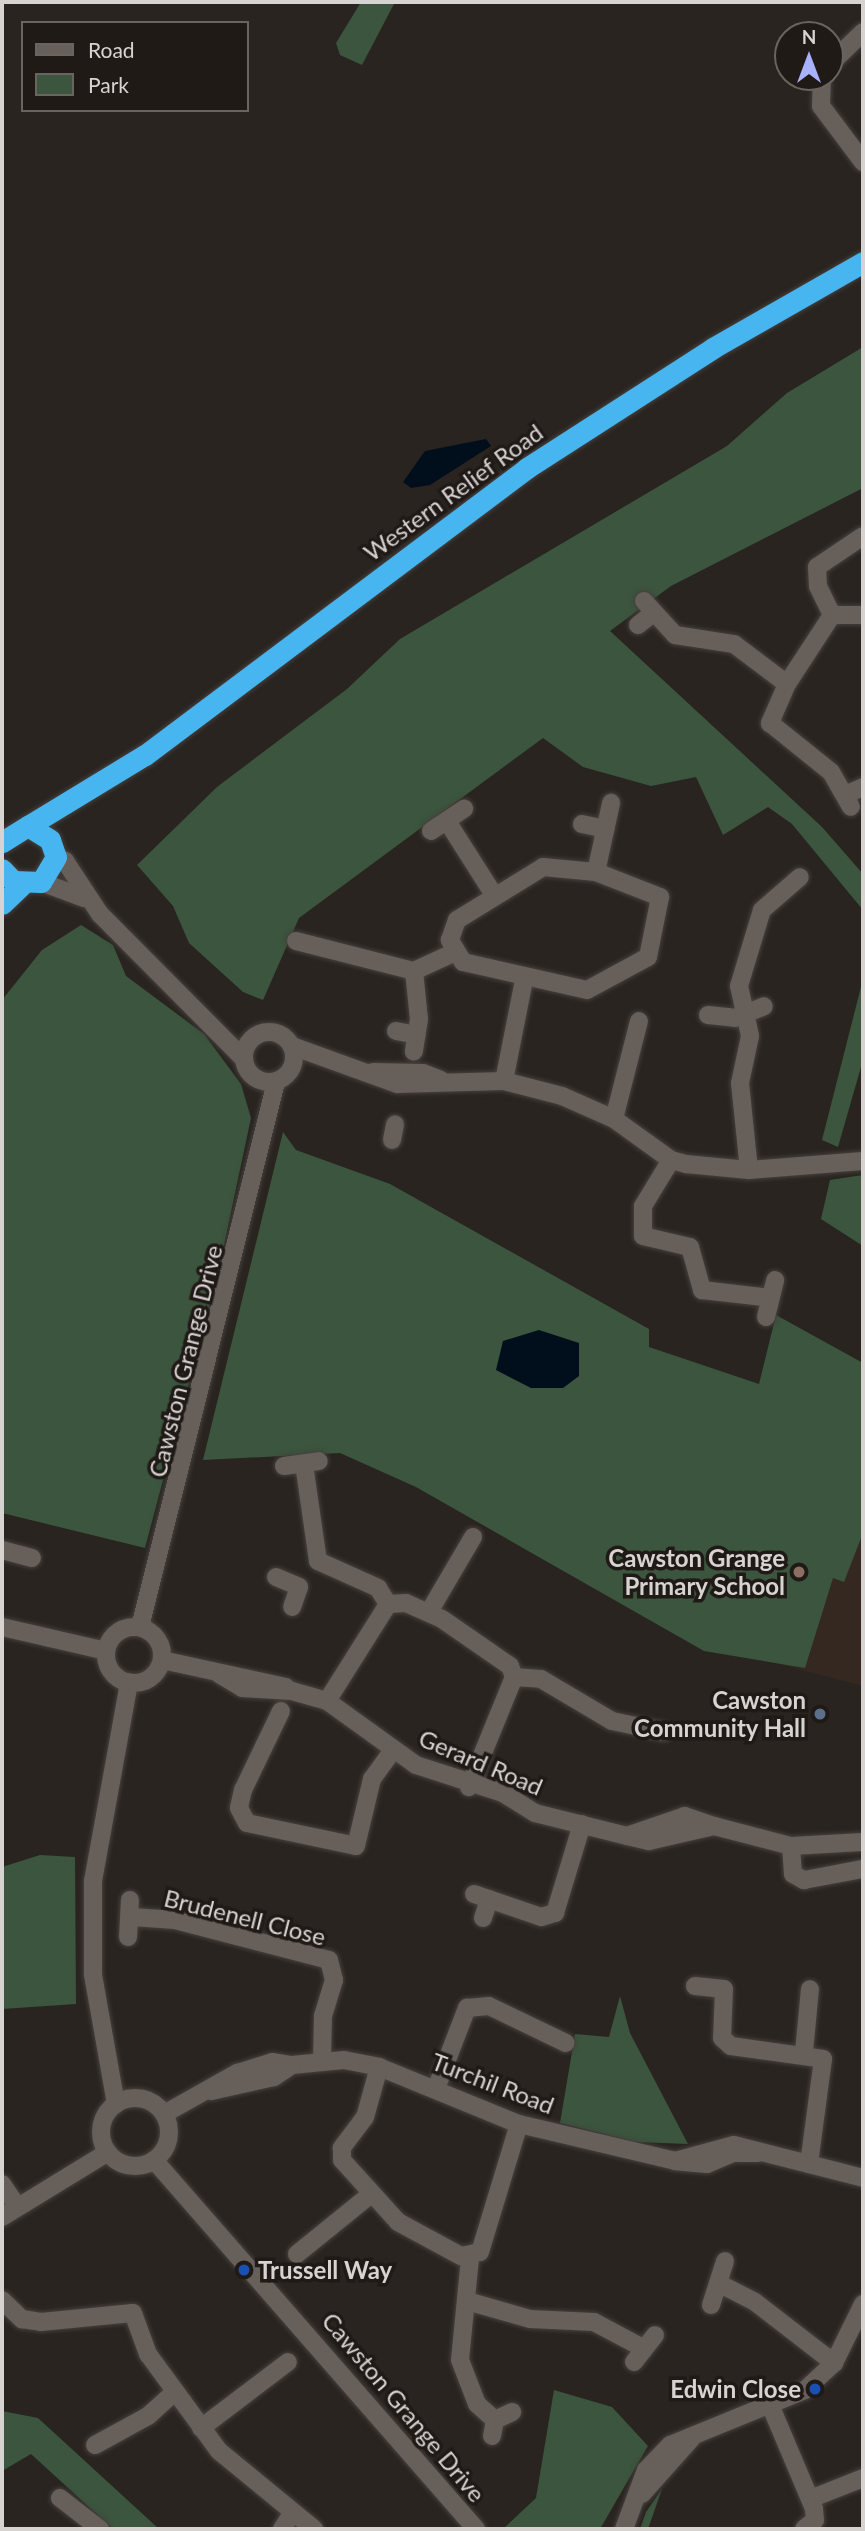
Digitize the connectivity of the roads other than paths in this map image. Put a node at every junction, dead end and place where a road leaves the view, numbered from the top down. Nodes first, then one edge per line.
1 (863, 32) edge
2 (844, 50) edge
3 (822, 91) edge
4 (863, 162) edge
5 (863, 262) edge
6 (863, 536) edge
7 (645, 613) dead end
8 (832, 615) junction
9 (863, 615) edge
10 (787, 684) junction
11 (863, 787) edge
12 (92, 793) junction
13 (611, 803) dead end
14 (464, 809) dead end
15 (447, 821) junction
16 (582, 824) dead end
17 (28, 826) junction
18 (605, 829) junction
19 (431, 831) dead end
20 (2, 842) edge
21 (53, 849) junction
22 (2, 872) edge
23 (596, 872) junction
24 (800, 877) dead end
25 (32, 883) junction
26 (494, 895) junction
27 (88, 900) junction
28 (2, 904) edge
29 (296, 941) dead end
30 (453, 953) junction
31 (414, 971) junction
32 (524, 980) junction
33 (764, 1006) dead end
34 (744, 1013) junction
35 (708, 1015) dead end
36 (639, 1021) dead end
37 (221, 1030) junction
38 (396, 1031) dead end
39 (258, 1035) junction
40 (292, 1046) junction
41 (315, 1057) junction
42 (244, 1059) junction
43 (293, 1068) junction
44 (254, 1078) junction
45 (504, 1081) junction
46 (276, 1082) junction
47 (268, 1104) junction
48 (614, 1119) junction
49 (671, 1160) junction
50 (863, 1161) edge
51 (749, 1170) junction
52 (775, 1280) dead end
53 (771, 1298) junction
54 (766, 1317) dead end
55 (284, 1466) dead end
56 (473, 1537) dead end
57 (2, 1550) edge
58 (32, 1558) dead end
59 (318, 1561) junction
60 (276, 1577) dead end
61 (299, 1587) junction
62 (388, 1604) junction
63 (292, 1607) dead end
64 (429, 1612) junction
65 (140, 1627) junction
66 (2, 1628) edge
67 (106, 1651) junction
68 (162, 1660) junction
69 (514, 1677) junction
70 (129, 1682) junction
71 (327, 1701) junction
72 (281, 1711) dead end
73 (664, 1731) dead end
74 (393, 1750) junction
75 (469, 1787) junction
76 (582, 1824) junction
77 (863, 1842) edge
78 (791, 1846) junction
79 (863, 1869) edge
80 (483, 1918) dead end
81 (128, 1937) dead end
82 (695, 1986) dead end
83 (810, 1989) dead end
84 (566, 2043) dead end
85 (804, 2052) junction
86 (322, 2060) junction
87 (379, 2067) junction
88 (437, 2086) junction
89 (116, 2104) junction
90 (164, 2114) junction
91 (519, 2124) junction
92 (107, 2152) junction
93 (154, 2160) junction
94 (809, 2164) junction
95 (863, 2178) edge
96 (2, 2184) edge
97 (371, 2194) junction
98 (17, 2206) junction
99 (2, 2217) edge
100 (297, 2254) dead end
101 (470, 2258) junction
102 (725, 2261) dead end
103 (720, 2284) junction
104 (2, 2300) edge
105 (467, 2301) junction
106 (863, 2304) edge
107 (711, 2305) dead end
108 (655, 2335) dead end
109 (288, 2362) dead end
110 (834, 2362) junction
111 (175, 2392) junction
112 (771, 2407) junction
113 (512, 2412) dead end
114 (201, 2428) junction
115 (95, 2445) dead end
116 (863, 2478) edge
117 (60, 2498) dead end
118 (810, 2499) junction
119 (293, 2512) junction
120 (100, 2529) edge
121 (282, 2529) edge
122 (314, 2529) edge
123 (476, 2529) edge
124 (624, 2529) edge
125 (804, 2529) edge

1 - 2 street
3 - 4 street
5 - 12 highway, Western Relief Road
6 - 8 street
7 - 10 street
8 - 9 street
8 - 10 street
10 - 11 street
12 - 17 highway, Western Relief Road
12 - 21 highway, Western Relief Road
13 - 18 street
14 - 15 street
15 - 19 street
15 - 26 street
16 - 18 street
17 - 20 highway, Western Relief Road
17 - 21 highway
18 - 23 street
21 - 25 highway, Western Relief Road
21 - 27 street
22 - 25 highway
23 - 26 street
23 - 32 street
24 - 34 street
25 - 27 street
25 - 28 highway
26 - 30 street
27 - 37 street
29 - 31 street
30 - 31 street
30 - 32 street
31 - 38 street
32 - 45 street
33 - 34 street
34 - 35 street
34 - 51 street
36 - 48 street
37 - 39 street
37 - 42 street
39 - 40 street
39 - 42 street
40 - 41 street
40 - 43 street
41 - 43 street
41 - 45 street
42 - 44 street
43 - 46 street
44 - 46 street
44 - 47 street
45 - 48 street
46 - 47 street, Cawston Grange Drive
47 - 65 street, Cawston Grange Drive
48 - 49 street
49 - 51 street
49 - 53 street
50 - 51 street
52 - 53 street
53 - 54 street
55 - 59 street
56 - 64 street
57 - 58 street
59 - 61 street
59 - 62 street
60 - 61 street
61 - 63 street
62 - 64 street
62 - 71 street
64 - 69 street
65 - 67 street
65 - 68 street
66 - 67 street
67 - 70 street
68 - 70 street
68 - 71 street, Gerard Road
69 - 73 street
69 - 75 street
70 - 89 street
71 - 74 street, Gerard Road
72 - 74 street
74 - 75 street, Gerard Road
75 - 76 street, Gerard Road
76 - 78 street, Gerard Road
76 - 80 street
77 - 78 street, Gerard Road
78 - 79 street
81 - 86 street, Brudenell Close
82 - 85 street
83 - 85 street
84 - 88 street
85 - 94 street
86 - 87 street, Turchil Road
86 - 90 street, Turchil Road
87 - 88 street, Turchil Road
87 - 97 street
88 - 91 street, Turchil Road
89 - 90 street
89 - 92 street
90 - 93 street
91 - 94 street, Turchil Road
91 - 101 street
92 - 93 street
92 - 98 street
93 - 123 street, Cawston Grange Drive
94 - 95 street, Turchil Road
96 - 98 street
97 - 100 street
97 - 101 street
98 - 99 street
101 - 105 street
102 - 103 street
103 - 107 street
103 - 110 street
104 - 111 street
105 - 108 street
105 - 113 street
106 - 110 street
109 - 114 street
110 - 112 street
111 - 114 street
111 - 115 street
112 - 118 street
112 - 124 street
114 - 119 street
116 - 118 street
117 - 120 street
118 - 125 street
119 - 121 street
119 - 122 street

